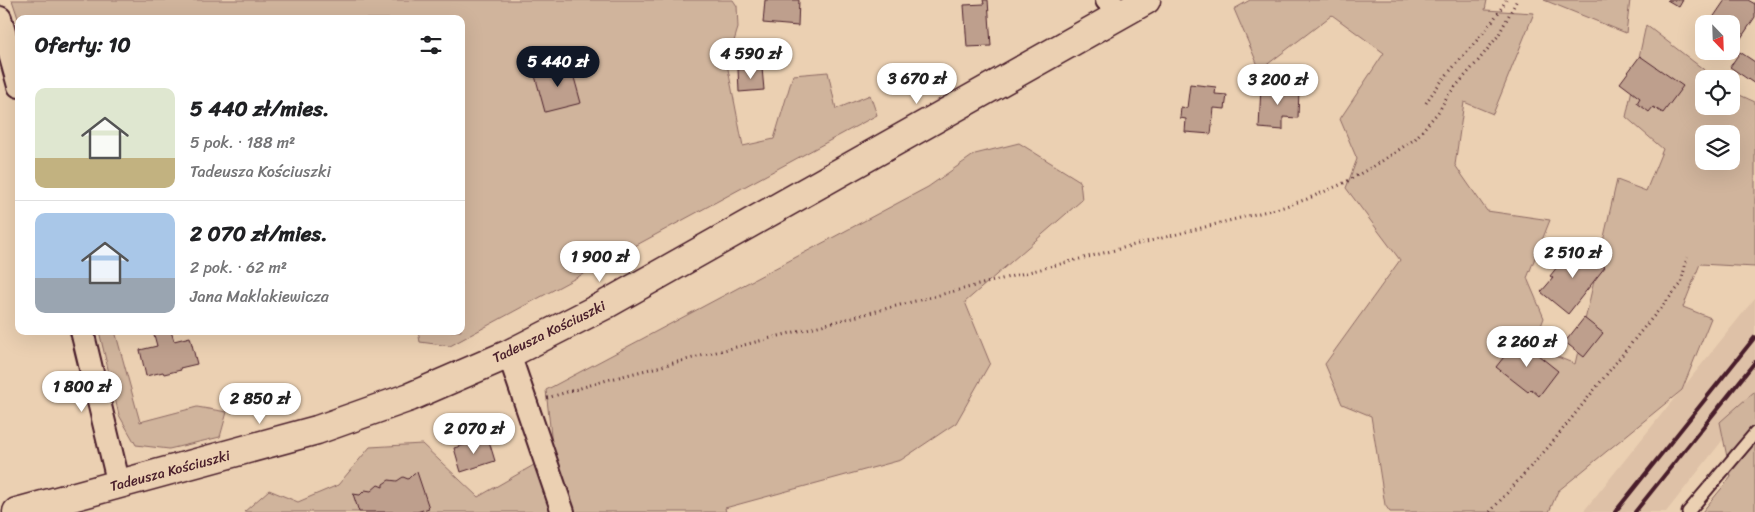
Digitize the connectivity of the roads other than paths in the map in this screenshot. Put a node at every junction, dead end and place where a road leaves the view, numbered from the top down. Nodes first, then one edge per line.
1 (1126, 4) edge
2 (0, 18) edge
3 (15, 72) edge
4 (83, 335) edge
5 (509, 354) junction
6 (1755, 433) edge
7 (119, 485) junction
8 (17, 512) edge
9 (563, 512) edge
10 (1688, 512) edge

1 - 5 main road, Tadeusza Kościuszki
2 - 3 street
4 - 7 street
5 - 7 main road, Tadeusza Kościuszki
5 - 9 street
6 - 10 lane
7 - 8 main road, Tadeusza Kościuszki

